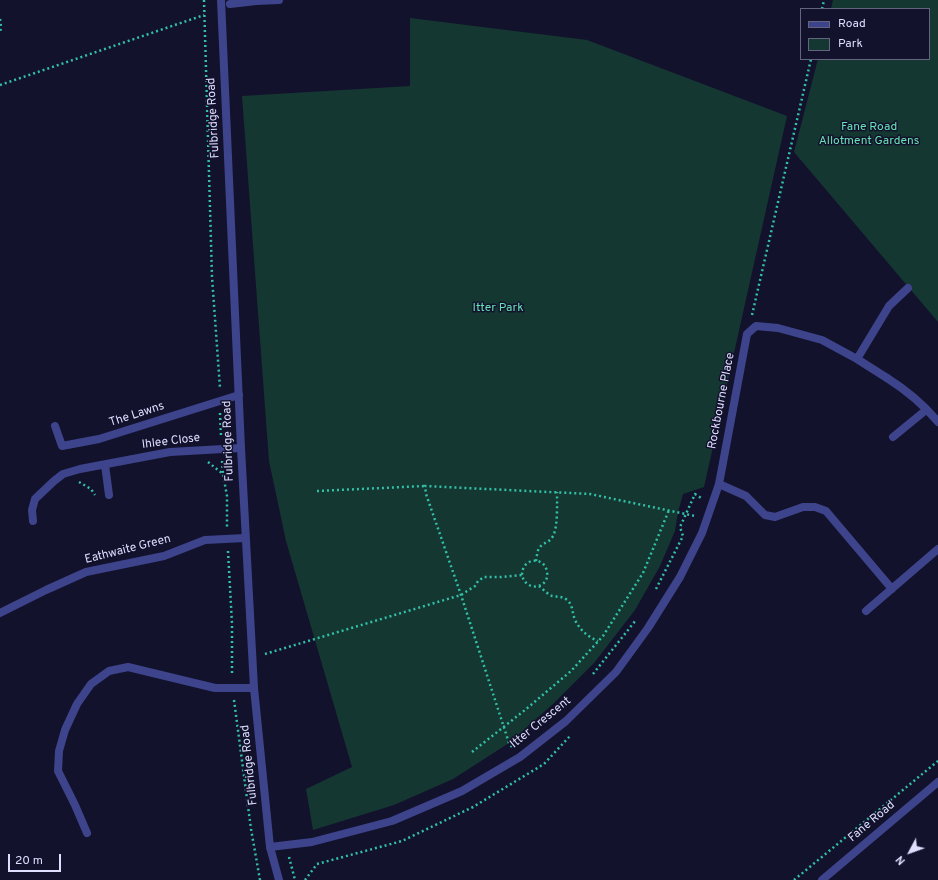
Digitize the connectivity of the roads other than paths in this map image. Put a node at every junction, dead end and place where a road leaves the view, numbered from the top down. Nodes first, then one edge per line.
1 (221, 0) edge
2 (280, 0) edge
3 (230, 4) dead end
4 (908, 288) dead end
5 (857, 359) junction
6 (239, 395) junction
7 (926, 410) junction
8 (938, 422) edge
9 (55, 426) dead end
10 (894, 438) dead end
11 (241, 448) junction
12 (105, 465) junction
13 (718, 484) junction
14 (109, 495) road end
15 (33, 521) dead end
16 (245, 538) junction
17 (938, 549) edge
18 (892, 589) junction
19 (866, 611) dead end
20 (0, 613) edge
21 (254, 688) junction
22 (938, 782) edge
23 (87, 833) dead end
24 (270, 847) junction
25 (279, 880) edge
26 (822, 880) edge

1 - 6 street, Fulbridge Road
2 - 3 street
4 - 5 street
5 - 7 street
5 - 13 street, Rockbourne Place
6 - 9 street, The Lawns
6 - 11 street, Fulbridge Road
7 - 8 street
7 - 10 street
11 - 12 street, Ihlee Close
11 - 16 street, Fulbridge Road
12 - 14 street
12 - 15 street, Ihlee Close
13 - 18 street
13 - 24 street, Itter Crescent
16 - 20 street, Eathwaite Green
16 - 21 street, Fulbridge Road
17 - 18 street
18 - 19 street
21 - 23 street
21 - 24 street, Fulbridge Road
22 - 26 street, Fane Road
24 - 25 street, Fulbridge Road

